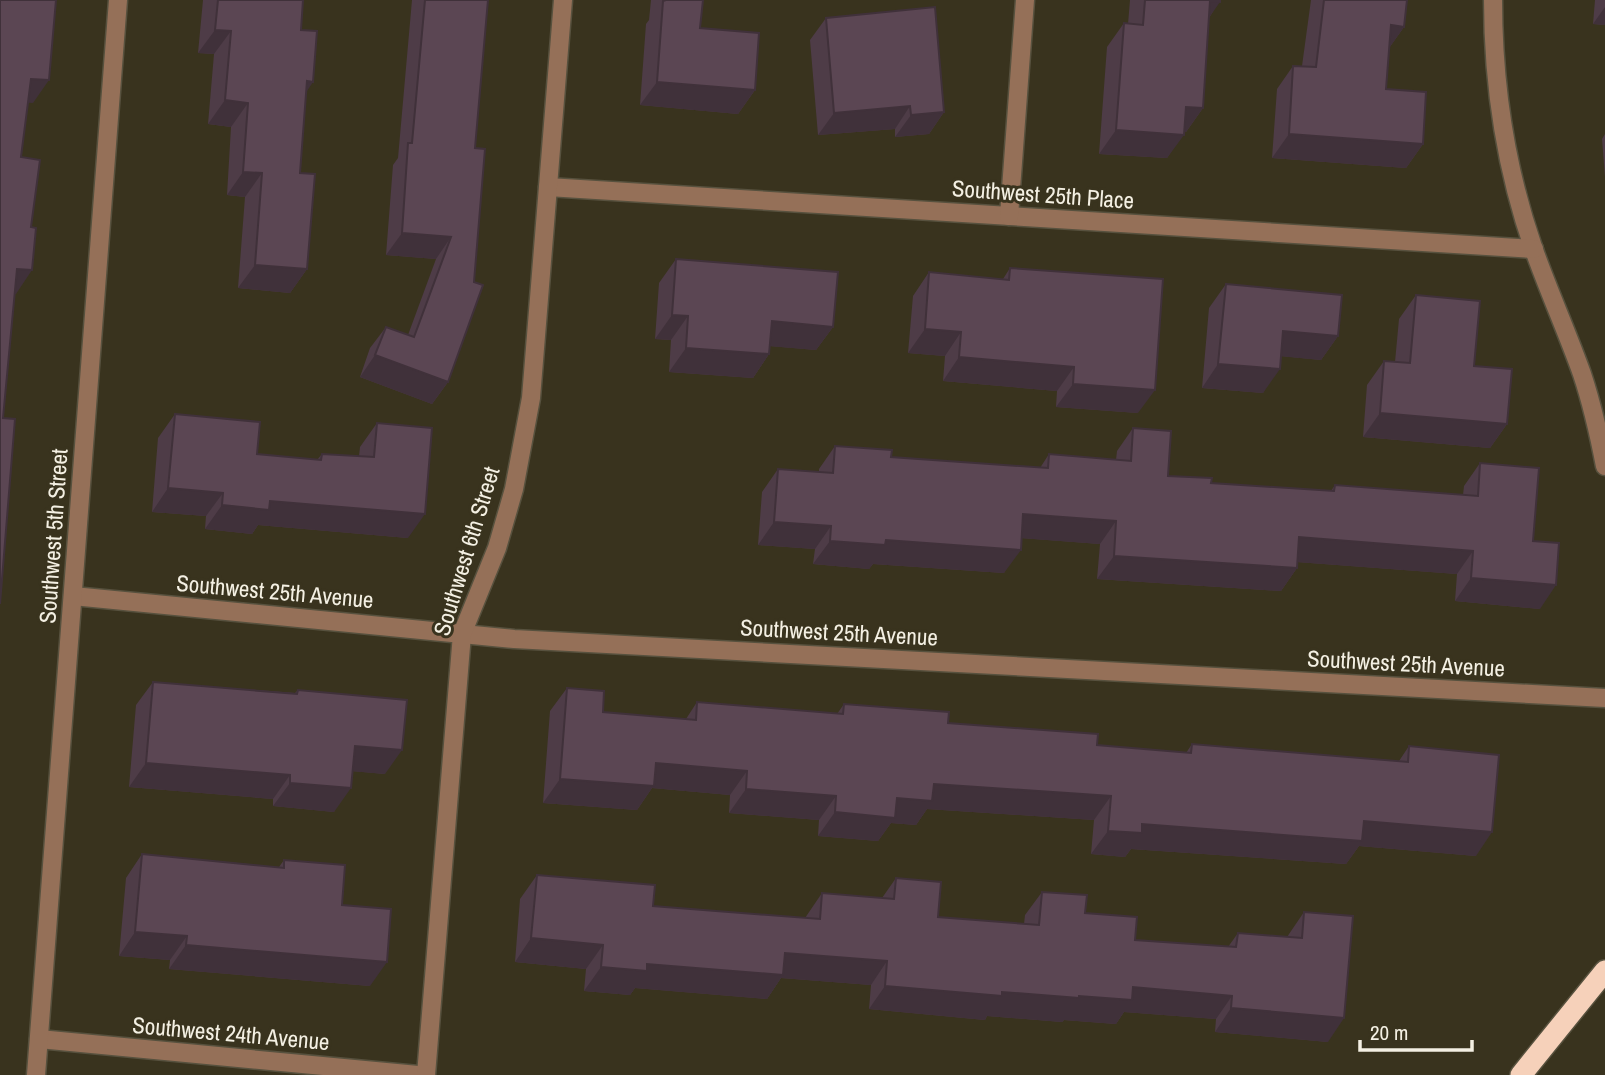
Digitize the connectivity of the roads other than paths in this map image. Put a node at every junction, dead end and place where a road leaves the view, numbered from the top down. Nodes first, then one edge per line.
1 (118, 0) edge
2 (563, 0) edge
3 (1025, 0) edge
4 (1493, 0) edge
5 (548, 187) junction
6 (1009, 216) junction
7 (1534, 249) junction
8 (1605, 467) edge
9 (73, 597) junction
10 (462, 634) junction
11 (1605, 698) edge
12 (1605, 971) edge
13 (39, 1039) junction
14 (36, 1075) edge
15 (418, 1075) edge
16 (426, 1075) edge
17 (1521, 1075) edge

1 - 9 street, Southwest 5th Street
2 - 5 street, Southwest 6th Street
3 - 6 street
4 - 7 street
5 - 6 street, Southwest 25th Place
5 - 10 street, Southwest 6th Street
6 - 7 street, Southwest 25th Place
7 - 8 street
9 - 10 street, Southwest 25th Avenue
9 - 13 street, Southwest 5th Street
10 - 11 street, Southwest 25th Avenue
10 - 16 street, Southwest 6th Street
12 - 17 highway
13 - 14 street, Southwest 5th Street
13 - 15 street, Southwest 24th Avenue

